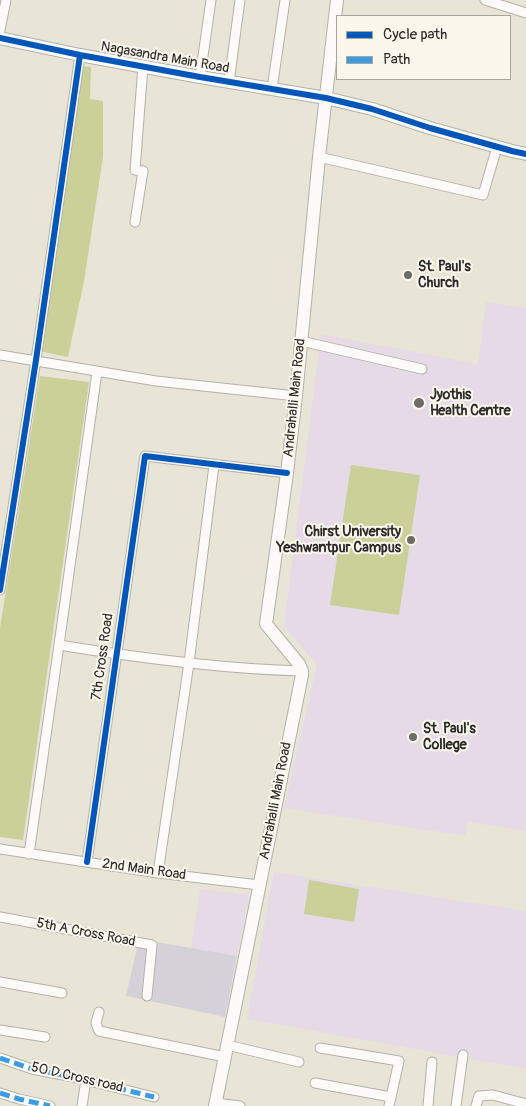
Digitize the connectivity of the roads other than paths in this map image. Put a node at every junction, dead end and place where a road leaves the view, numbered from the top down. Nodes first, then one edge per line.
1 (6, 0) edge
2 (211, 0) edge
3 (240, 0) edge
4 (285, 0) edge
5 (337, 0) edge
6 (485, 0) edge
7 (526, 13) edge
8 (0, 30) edge
9 (0, 38) edge
10 (80, 55) junction
11 (143, 66) junction
12 (200, 77) junction
13 (229, 82) junction
14 (272, 89) junction
15 (326, 98) junction
16 (497, 147) junction
17 (526, 154) edge
18 (319, 157) junction
19 (135, 222) dead end
20 (301, 341) junction
21 (0, 355) edge
22 (36, 360) junction
23 (422, 369) dead end
24 (97, 372) junction
25 (296, 396) junction
26 (214, 465) junction
27 (287, 472) junction
28 (0, 590) edge
29 (59, 645) junction
30 (116, 654) junction
31 (189, 663) junction
32 (302, 670) junction
33 (0, 849) edge
34 (29, 854) junction
35 (87, 862) junction
36 (158, 873) junction
37 (259, 885) junction
38 (0, 917) edge
39 (0, 982) edge
40 (62, 993) dead end
41 (147, 996) dead end
42 (99, 1012) dead end
43 (0, 1030) edge
44 (46, 1037) dead end
45 (320, 1048) dead end
46 (226, 1051) junction
47 (463, 1055) dead end
48 (0, 1058) edge
49 (299, 1062) dead end
50 (432, 1062) dead end
51 (86, 1080) junction
52 (315, 1083) dead end
53 (0, 1092) edge
54 (154, 1097) dead end
55 (390, 1101) edge
56 (216, 1104) edge
57 (526, 1104) edge
58 (50, 1106) edge
59 (82, 1106) edge
60 (240, 1106) edge
61 (428, 1106) edge
62 (456, 1106) edge
63 (476, 1106) edge

1 - 8 street
2 - 12 street
3 - 13 street
4 - 14 street
5 - 15 main road, Andrahalli Main Road
6 - 7 street
9 - 10 main road, Nagasandra Main Road
10 - 11 main road, Nagasandra Main Road
10 - 22 street
11 - 12 main road, Nagasandra Main Road
11 - 19 street
12 - 13 main road, Nagasandra Main Road
13 - 14 main road, Nagasandra Main Road
14 - 15 main road, Nagasandra Main Road
15 - 16 main road, Nagasandra Main Road
15 - 18 main road, Andrahalli Main Road
16 - 17 main road, Nagasandra Main Road
16 - 18 street
18 - 20 main road, Andrahalli Main Road
20 - 23 street
20 - 25 main road, Andrahalli Main Road
21 - 22 street
22 - 24 street
22 - 28 street
24 - 25 street
24 - 29 street
25 - 27 main road, Andrahalli Main Road
26 - 27 street
26 - 30 street, 7th Cross Road
26 - 31 street
27 - 32 main road, Andrahalli Main Road
29 - 30 street
29 - 34 street
30 - 31 street
30 - 35 street, 7th Cross Road
31 - 32 street
31 - 36 street
32 - 37 main road, Andrahalli Main Road
33 - 34 street, 2nd Main Road
34 - 35 street, 2nd Main Road
35 - 36 street, 2nd Main Road
36 - 37 street, 2nd Main Road
37 - 46 main road, Andrahalli Main Road
38 - 41 street, 5th A Cross Road
39 - 40 street
42 - 46 street
43 - 44 street
45 - 55 street
46 - 49 street
46 - 56 main road, Andrahalli Main Road
47 - 62 street
48 - 51 street, 50 D Cross road
50 - 61 street
51 - 54 street, 50 D Cross road
51 - 59 street
52 - 55 street
53 - 58 street
56 - 60 street
57 - 63 street

